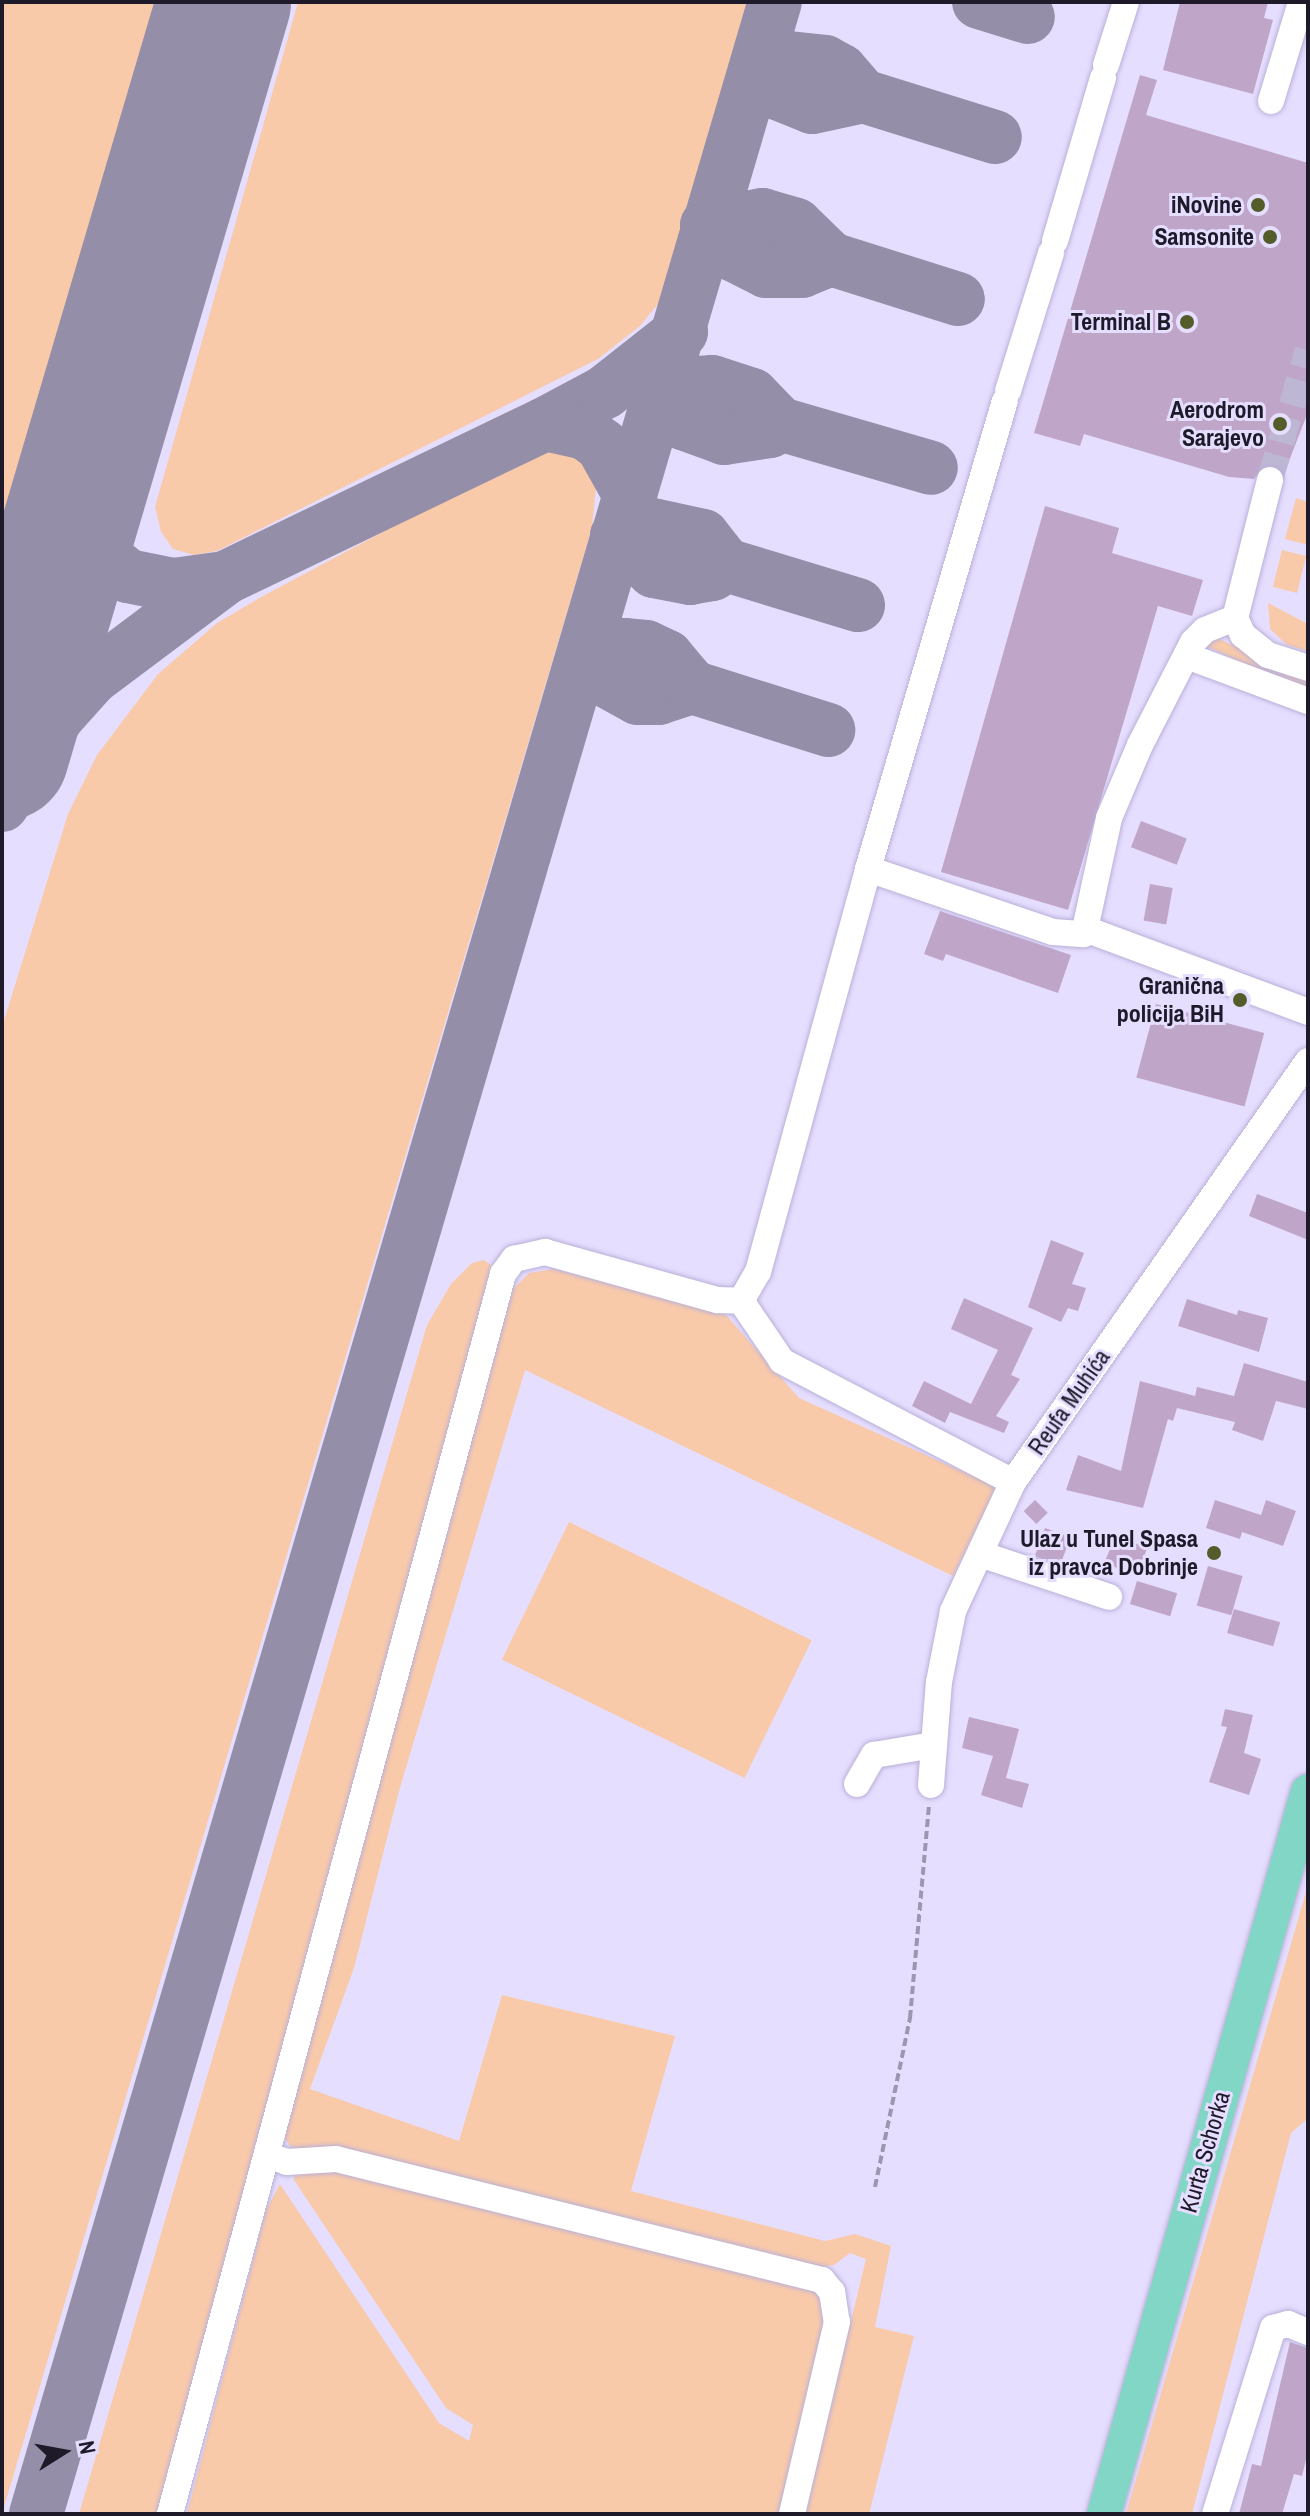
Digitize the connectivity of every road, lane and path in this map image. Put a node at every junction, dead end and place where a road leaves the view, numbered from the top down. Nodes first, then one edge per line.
1 (1126, 2) edge
2 (1301, 2) edge
3 (1298, 44) edge
4 (1271, 101) dead end
5 (1270, 480) tunnel mouth
6 (1235, 618) junction
7 (1187, 656) junction
8 (1308, 668) edge
9 (1308, 701) edge
10 (868, 869) junction
11 (1088, 930) junction
12 (1308, 1012) edge
13 (1308, 1061) edge
14 (741, 1301) junction
15 (1013, 1482) junction
16 (980, 1554) junction
17 (1109, 1597) dead end
18 (934, 1745) junction
19 (857, 1784) dead end
20 (931, 1785) joint
21 (1308, 1791) edge
22 (269, 2156) junction
23 (875, 2187) dead end
24 (1308, 2332) edge
25 (170, 2514) edge
26 (792, 2514) edge
27 (1104, 2514) edge
28 (1215, 2514) edge

1 - 10 street
2 - 3 street
3 - 4 street
5 - 6 street
6 - 7 street
6 - 8 street
7 - 9 street
7 - 11 street
10 - 11 street
10 - 14 street
11 - 12 street
13 - 15 street, Reufa Muhića
14 - 15 street
14 - 22 street
15 - 16 street, Reufa Muhića
16 - 17 street
16 - 18 street, Reufa Muhića
18 - 19 street
18 - 20 street, Reufa Muhića
20 - 23 path
21 - 27 main road, Kurta Schorka
22 - 25 street
22 - 26 street
24 - 28 street

